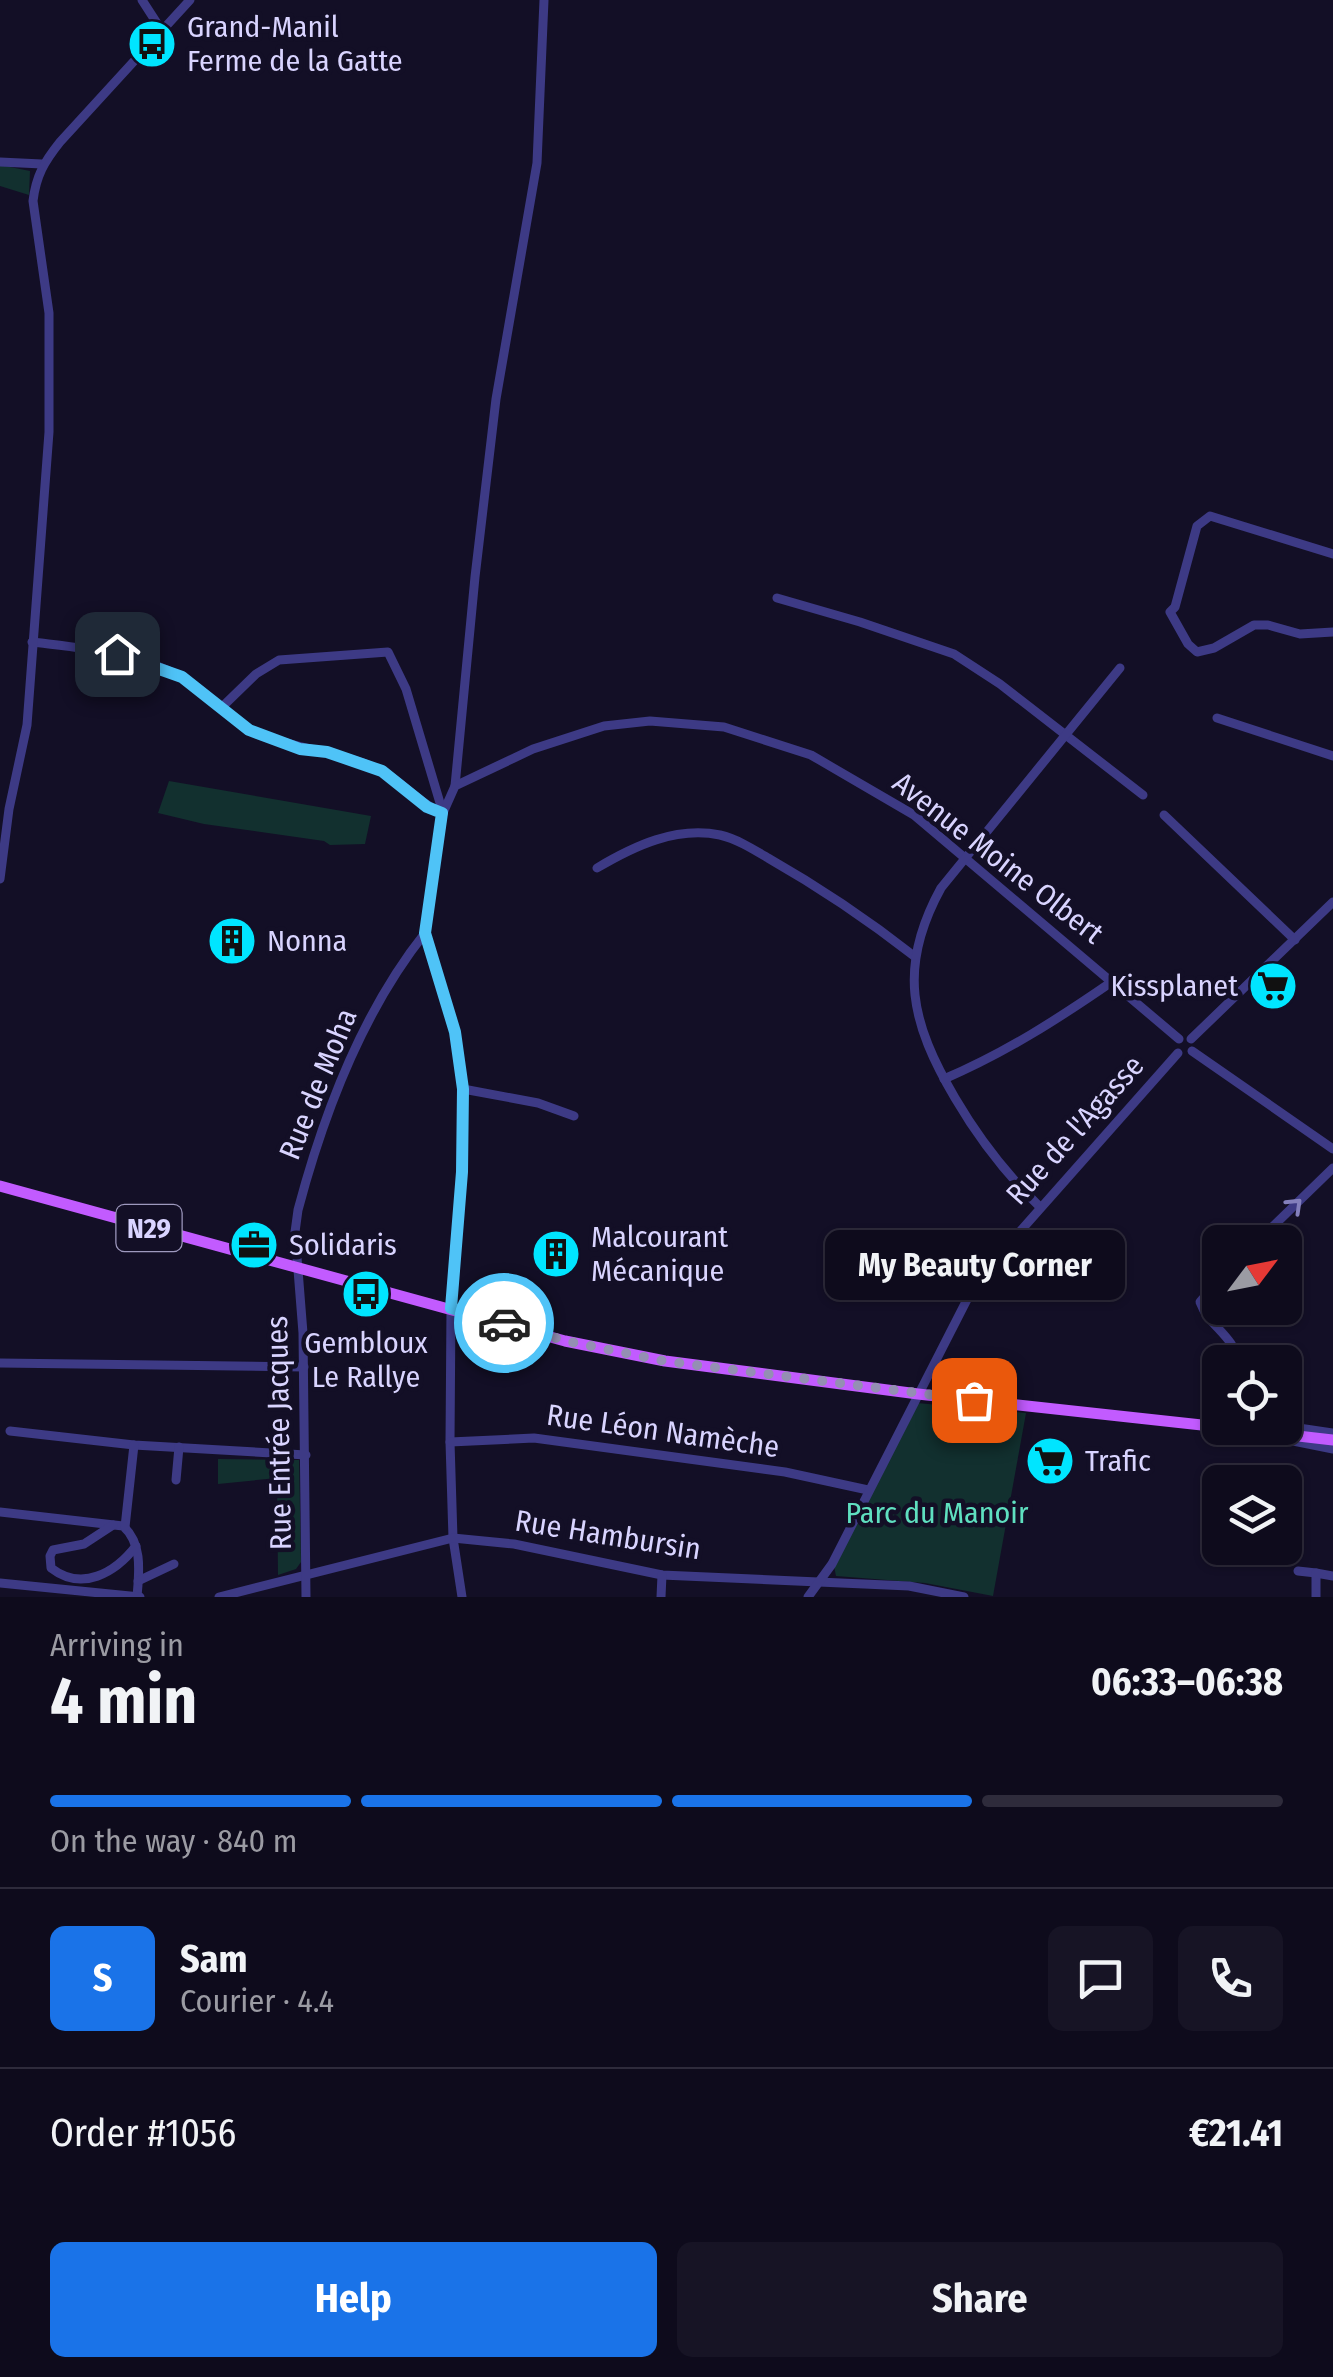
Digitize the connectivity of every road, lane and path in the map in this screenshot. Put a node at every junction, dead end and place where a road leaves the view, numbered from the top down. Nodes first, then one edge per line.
1 (142, 0) edge
2 (190, 0) edge
3 (544, 0) edge
4 (162, 31) junction
5 (0, 162) edge
6 (42, 164) junction
7 (1333, 554) edge
8 (776, 598) dead end
9 (1333, 632) edge
10 (32, 642) junction
11 (1120, 668) dead end
12 (221, 708) junction
13 (1217, 718) dead end
14 (1065, 737) junction
15 (1333, 756) edge
16 (456, 786) junction
17 (1142, 796) dead end
18 (442, 813) junction
19 (1164, 814) dead end
20 (966, 858) junction
21 (597, 868) dead end
22 (0, 878) edge
23 (1333, 902) edge
24 (425, 933) junction
25 (1295, 940) junction
26 (914, 956) junction
27 (1112, 981) junction
28 (1179, 1039) junction
29 (1191, 1039) junction
30 (1192, 1052) junction
31 (1178, 1053) junction
32 (944, 1078) junction
33 (463, 1089) junction
34 (574, 1116) dead end
35 (1333, 1150) edge
36 (1333, 1168) edge
37 (0, 1186) edge
38 (1040, 1207) junction
39 (1274, 1225) edge
40 (299, 1268) junction
41 (451, 1308) junction
42 (1214, 1325) edge
43 (1233, 1345) edge
44 (0, 1364) edge
45 (304, 1367) junction
46 (918, 1394) junction
47 (1202, 1425) edge
48 (1302, 1430) edge
49 (10, 1431) dead end
50 (1302, 1434) edge
51 (1333, 1436) edge
52 (450, 1442) junction
53 (1302, 1442) edge
54 (134, 1444) junction
55 (179, 1447) junction
56 (1333, 1449) edge
57 (306, 1455) junction
58 (176, 1480) dead end
59 (868, 1490) junction
60 (0, 1512) edge
61 (120, 1526) junction
62 (453, 1538) junction
63 (136, 1546) junction
64 (174, 1564) dead end
65 (1298, 1572) dead end
66 (307, 1573) junction
67 (1316, 1573) junction
68 (662, 1575) junction
69 (1333, 1576) edge
70 (820, 1580) junction
71 (138, 1581) junction
72 (0, 1582) edge
73 (138, 1597) edge
74 (219, 1597) edge
75 (306, 1597) edge
76 (462, 1597) edge
77 (660, 1597) edge
78 (808, 1597) edge
79 (964, 1597) edge
80 (1316, 1597) edge

1 - 4 street
2 - 4 street
3 - 16 street
4 - 6 street
5 - 6 street
6 - 10 street
7 - 9 street
8 - 14 street
10 - 12 street
10 - 22 street
11 - 14 street
12 - 18 street
12 - 18 street
13 - 15 street
14 - 17 street
14 - 20 street
16 - 18 street
16 - 20 street, Avenue Moine Olbert
18 - 24 street
19 - 25 street
20 - 26 street
20 - 27 street, Avenue Moine Olbert
21 - 26 street
23 - 25 street
24 - 33 street
24 - 40 street, Rue de Moha
25 - 29 street
26 - 32 street
27 - 28 street, Avenue Moine Olbert
27 - 32 street
28 - 29 street
28 - 31 street
29 - 30 street
30 - 31 street
30 - 35 street
31 - 38 street, Rue de l'Agasse
32 - 38 street
33 - 34 street
33 - 41 street
39 -> 36 street
37 - 40 main road, N29
38 - 46 street, Rue de l'Agasse
40 - 41 main road, N29
40 - 45 street, Rue Entrée Jacques
41 - 46 main road, N29
41 - 52 street
42 - 43 street
44 - 45 street
45 - 57 street, Rue Entrée Jacques
46 - 47 main road, N29
46 - 59 street, Rue de l'Agasse
48 - 51 street
49 - 54 street
50 - 51 main road
52 - 59 street, Rue Léon Namèche
52 - 62 street
53 - 56 street
54 - 55 street
54 - 61 street
55 - 57 street
55 - 58 street
57 - 66 street, Rue Entrée Jacques
59 - 70 street, Rue de l'Agasse
60 - 61 street
61 - 63 street
61 - 63 street
62 - 66 street, Rue Hambursin
62 - 68 street, Rue Hambursin
62 - 76 street
63 - 71 street
64 - 71 street
65 - 67 street
66 - 74 street, Rue Hambursin
66 - 75 street, Rue Entrée Jacques
67 - 69 street
67 - 80 street
68 - 70 street, Rue Hambursin
68 - 77 street
70 - 78 street, Rue de l'Agasse
70 - 79 street, Rue Hambursin
71 - 73 street
72 - 73 street

